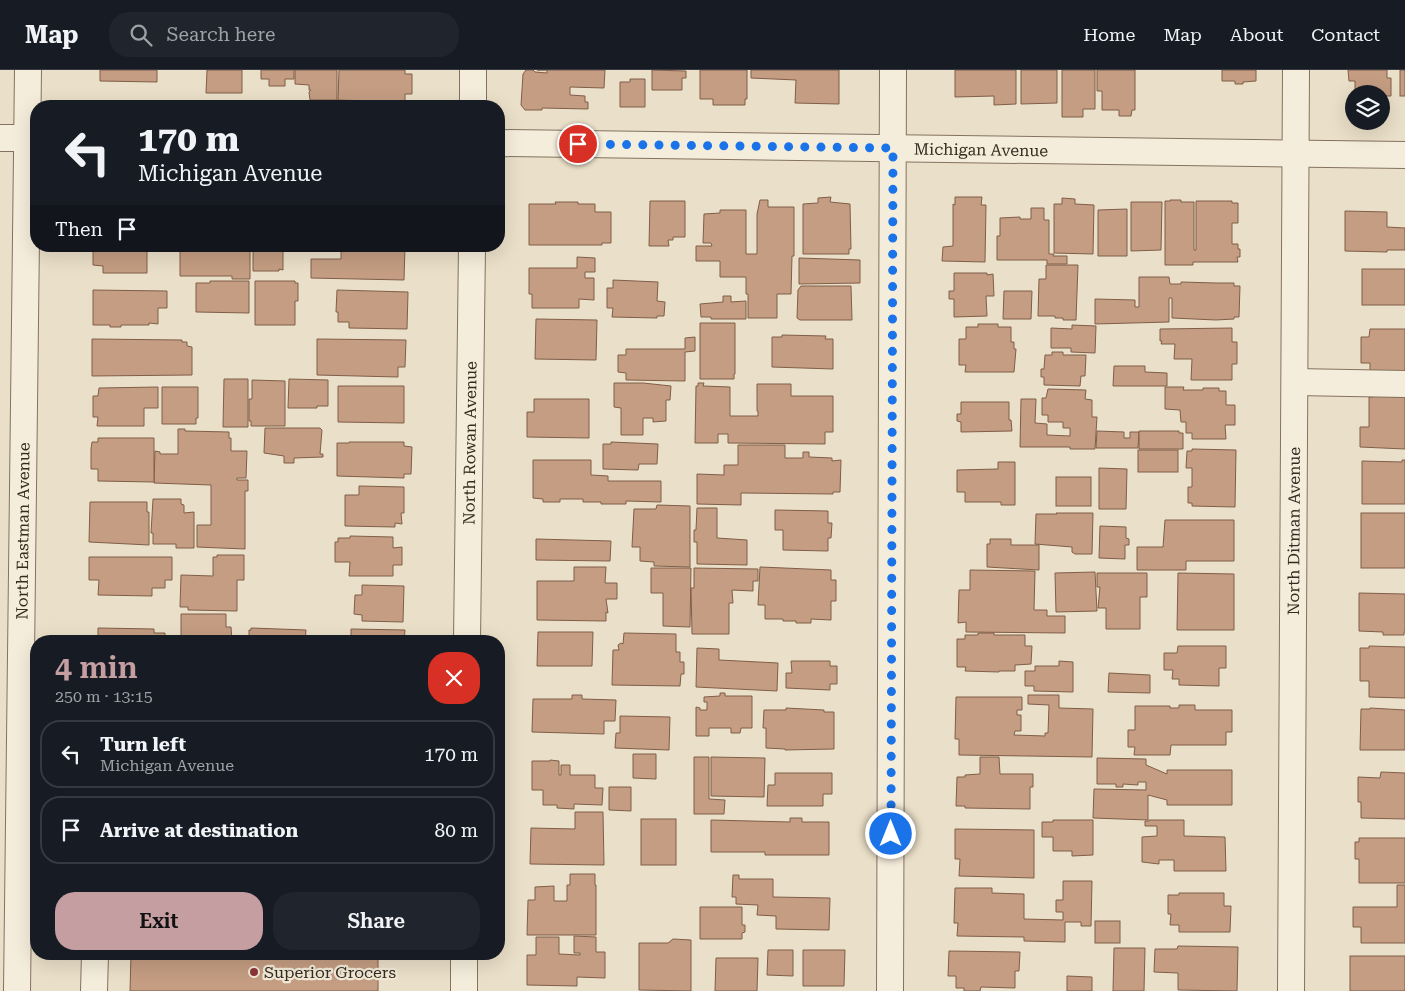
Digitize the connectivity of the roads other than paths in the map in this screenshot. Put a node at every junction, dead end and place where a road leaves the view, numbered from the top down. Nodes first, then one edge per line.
1 (28, 70) edge
2 (473, 70) edge
3 (893, 70) edge
4 (1296, 70) edge
5 (473, 100) edge
6 (30, 104) edge
7 (0, 138) edge
8 (30, 138) edge
9 (505, 142) edge
10 (893, 148) junction
11 (1296, 153) junction
12 (1405, 155) edge
13 (31, 252) edge
14 (472, 252) edge
15 (1295, 382) junction
16 (1405, 384) edge
17 (468, 635) edge
18 (28, 760) edge
19 (95, 960) edge
20 (464, 960) edge
21 (17, 991) edge
22 (94, 991) edge
23 (464, 991) edge
24 (890, 991) edge
25 (1291, 991) edge

1 - 6 street, North Eastman Avenue
2 - 5 street
3 - 10 street
4 - 11 street, North Ditman Avenue
7 - 8 street
9 - 10 street, Michigan Avenue
10 - 11 street, Michigan Avenue
10 - 24 street
11 - 12 street, Michigan Avenue
11 - 15 street, North Ditman Avenue
13 - 18 street, North Eastman Avenue
14 - 17 street, North Rowan Avenue
15 - 16 street
15 - 25 street, North Ditman Avenue
18 - 21 street, North Eastman Avenue
19 - 22 street
20 - 23 street

